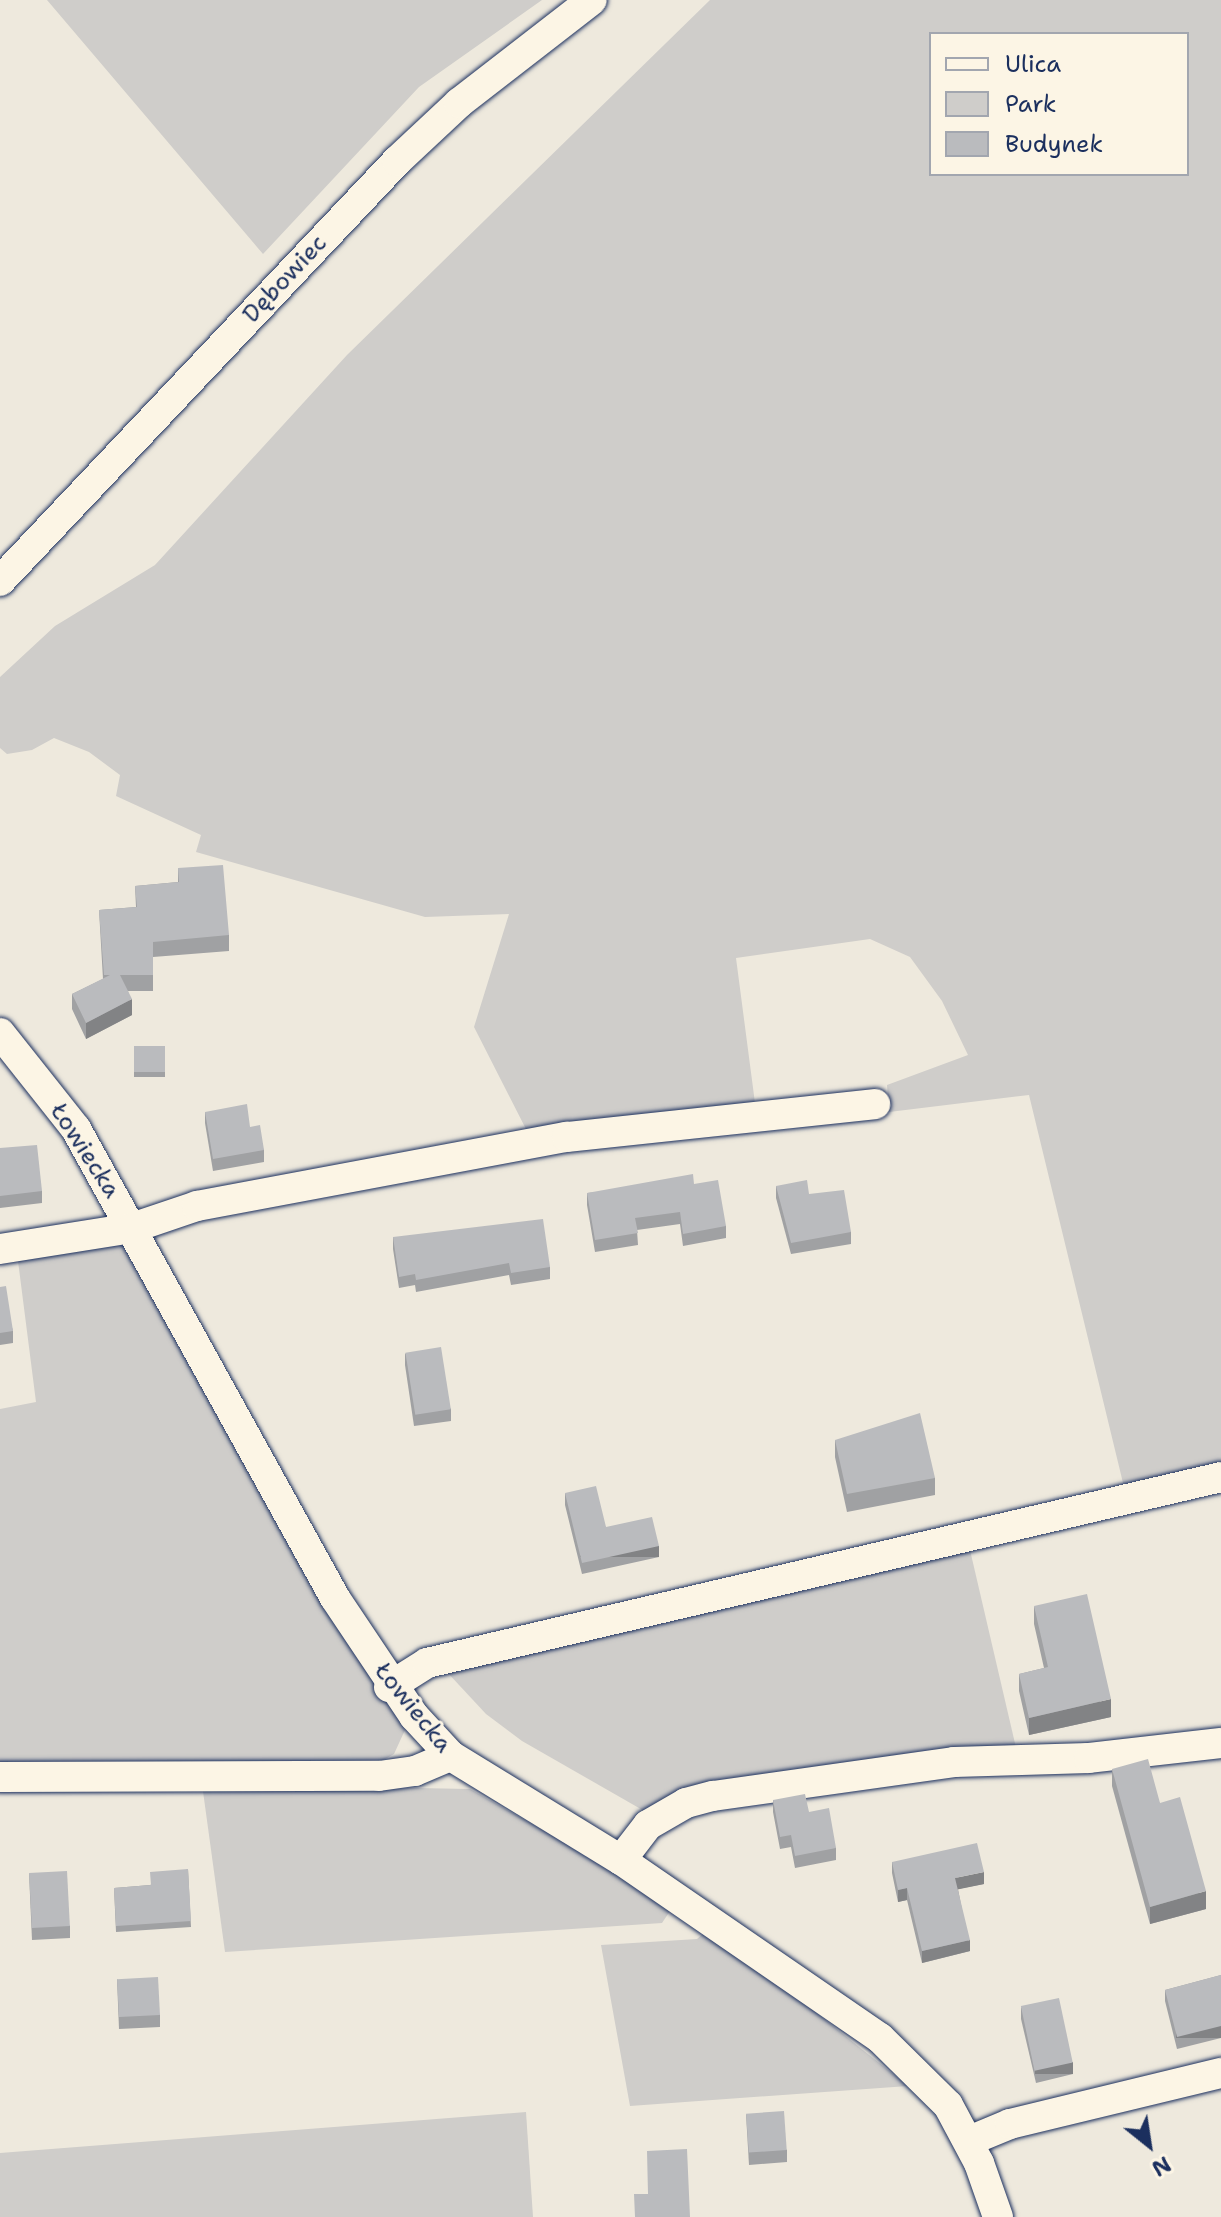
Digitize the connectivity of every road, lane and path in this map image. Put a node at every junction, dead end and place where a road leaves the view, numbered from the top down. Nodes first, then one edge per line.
1 (592, 0) edge
2 (0, 581) edge
3 (0, 1033) edge
4 (875, 1104) dead end
5 (132, 1228) junction
6 (0, 1249) edge
7 (1221, 1477) edge
8 (389, 1687) junction
9 (1221, 1743) edge
10 (451, 1756) junction
11 (0, 1777) edge
12 (621, 1860) junction
13 (1221, 2073) edge
14 (969, 2141) junction
15 (998, 2217) edge

1 - 2 street, Dębowiec
3 - 5 street, Łowiecka
4 - 5 street
5 - 6 street
5 - 8 street, Łowiecka
7 - 8 street
8 - 10 street, Łowiecka
9 - 12 street
10 - 11 street
10 - 12 street, Łowiecka
12 - 14 street, Łowiecka
13 - 14 street
14 - 15 street, Łowiecka

